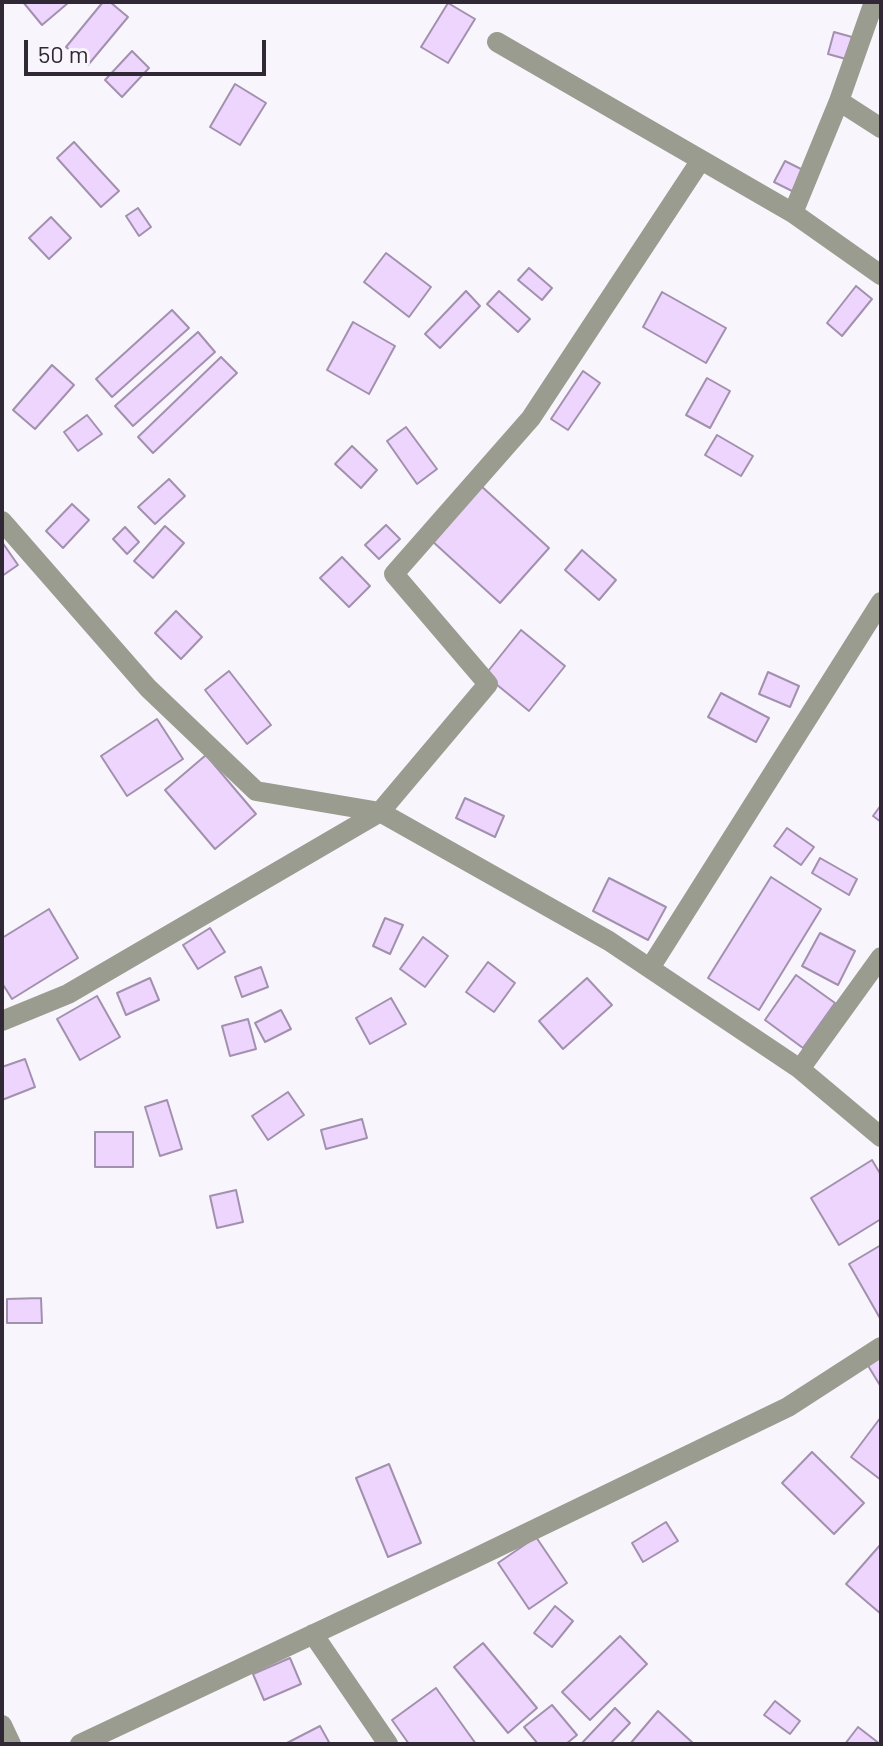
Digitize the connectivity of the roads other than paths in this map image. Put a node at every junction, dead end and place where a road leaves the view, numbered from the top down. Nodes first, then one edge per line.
1 (874, 2) edge
2 (497, 42) dead end
3 (839, 101) junction
4 (881, 128) edge
5 (701, 160) junction
6 (793, 213) junction
7 (881, 275) edge
8 (2, 521) edge
9 (881, 602) edge
10 (380, 812) junction
11 (881, 957) edge
12 (650, 968) junction
13 (2, 1021) edge
14 (800, 1069) junction
15 (881, 1137) edge
16 (881, 1347) edge
17 (313, 1634) junction
18 (2, 1725) edge
19 (11, 1744) edge
20 (80, 1744) edge
21 (388, 1744) edge

1 - 3 street
2 - 5 street
3 - 4 street
3 - 6 street
5 - 6 street
5 - 10 street
6 - 7 street
8 - 10 street
9 - 12 street
10 - 12 street
10 - 13 street
11 - 14 street
12 - 14 street
14 - 15 street
16 - 17 street
17 - 20 street
17 - 21 street
18 - 19 street

